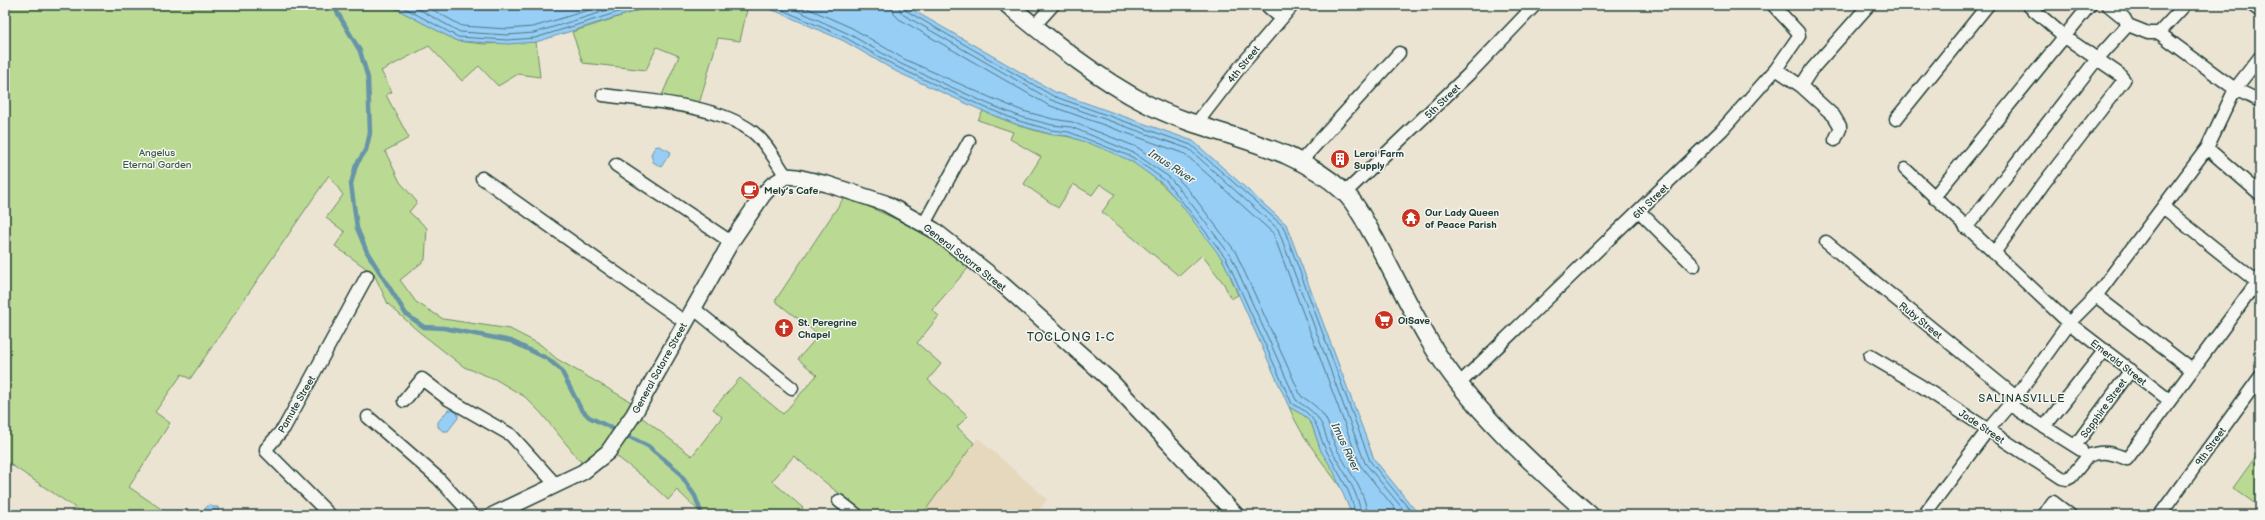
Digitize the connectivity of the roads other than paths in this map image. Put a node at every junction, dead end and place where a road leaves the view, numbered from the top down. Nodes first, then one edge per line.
1 (1008, 5) edge
2 (1053, 5) edge
3 (1266, 5) edge
4 (1293, 5) edge
5 (1535, 5) edge
6 (1773, 5) edge
7 (1869, 5) edge
8 (1988, 5) edge
9 (2028, 5) edge
10 (2090, 5) edge
11 (2108, 5) edge
12 (2186, 5) edge
13 (2252, 5) edge
14 (2260, 11) edge
15 (1281, 18) junction
16 (2128, 25) junction
17 (1034, 26) junction
18 (2159, 33) junction
19 (2065, 37) junction
20 (1399, 53) dead end
21 (2260, 57) edge
22 (2097, 59) junction
23 (1776, 69) junction
24 (1801, 86) junction
25 (2235, 89) junction
26 (603, 95) dead end
27 (2260, 100) edge
28 (1896, 119) dead end
29 (1196, 124) junction
30 (1835, 140) dead end
31 (969, 141) dead end
32 (2206, 148) junction
33 (1301, 161) junction
34 (616, 165) dead end
35 (1905, 169) dead end
36 (786, 176) junction
37 (482, 178) dead end
38 (1345, 193) junction
39 (2260, 194) edge
40 (1934, 197) junction
41 (2164, 207) junction
42 (1639, 211) junction
43 (924, 224) junction
44 (1966, 228) junction
45 (731, 242) junction
46 (1826, 242) dead end
47 (1994, 253) junction
48 (1694, 266) dead end
49 (367, 276) dead end
50 (2258, 280) edge
51 (2096, 296) junction
52 (693, 308) junction
53 (686, 322) junction
54 (2069, 323) junction
55 (2105, 350) junction
56 (1870, 356) dead end
57 (2131, 370) junction
58 (2192, 370) junction
59 (2260, 377) edge
60 (1459, 384) junction
61 (792, 388) dead end
62 (2169, 400) junction
63 (404, 401) dead end
64 (2013, 401) junction
65 (368, 416) dead end
66 (2045, 426) junction
67 (1988, 431) junction
68 (2075, 446) junction
69 (2088, 456) junction
70 (556, 486) junction
71 (839, 501) dead end
72 (330, 515) edge
73 (472, 515) edge
74 (493, 515) edge
75 (856, 515) edge
76 (1236, 515) edge
77 (1590, 515) edge
78 (1924, 515) edge
79 (2044, 515) edge
80 (2070, 515) edge
81 (2160, 515) edge

1 - 17 main road
2 - 17 street
3 - 15 street
4 - 15 street, 4th Street
5 - 38 street, 5th Street
6 - 23 street, 6th Street
7 - 24 street
8 - 28 street
9 - 19 street
10 - 19 street
11 - 16 street
12 - 18 street
13 - 14 street
15 - 29 street, 4th Street
16 - 18 street
16 - 22 street
17 - 29 main road
18 - 25 street
19 - 22 street
19 - 40 street
20 - 33 street
21 - 25 street
22 - 44 street
22 - 47 street
23 - 24 street
23 - 42 street, 6th Street
24 - 30 street
25 - 27 street
25 - 32 street
26 - 36 street
29 - 33 main road
31 - 43 street
32 - 39 street
32 - 41 street
33 - 38 main road
34 - 45 street
35 - 40 street, Emerald Street
36 - 43 street, General Satorre Street
36 - 45 street, General Satorre Street
37 - 53 street
38 - 60 main road
40 - 44 street, Emerald Street
41 - 50 street
41 - 51 street
42 - 48 street
42 - 60 street, 6th Street
43 - 76 street, General Satorre Street
44 - 47 street, Emerald Street
45 - 52 street, General Satorre Street
46 - 64 street, Ruby Street
47 - 54 street, Emerald Street
49 - 72 street, Pamute Street
50 - 58 street
51 - 54 street
51 - 58 street
52 - 53 street, General Satorre Street
52 - 61 street
53 - 70 street, General Satorre Street
54 - 55 street, Emerald Street
54 - 64 street
55 - 57 street, Emerald Street
55 - 66 street
56 - 67 street, Jade Street
57 - 62 street, Emerald Street
57 - 68 street, Sapphire Street
58 - 62 street
59 - 81 street, 9th Street
60 - 77 main road
62 - 69 street
63 - 70 street
64 - 66 street, Ruby Street
64 - 67 street
65 - 73 street
66 - 68 street, Ruby Street
67 - 69 street, Jade Street
67 - 78 street
68 - 69 street, Ruby Street
70 - 74 street, General Satorre Street
71 - 75 street
79 - 80 street

